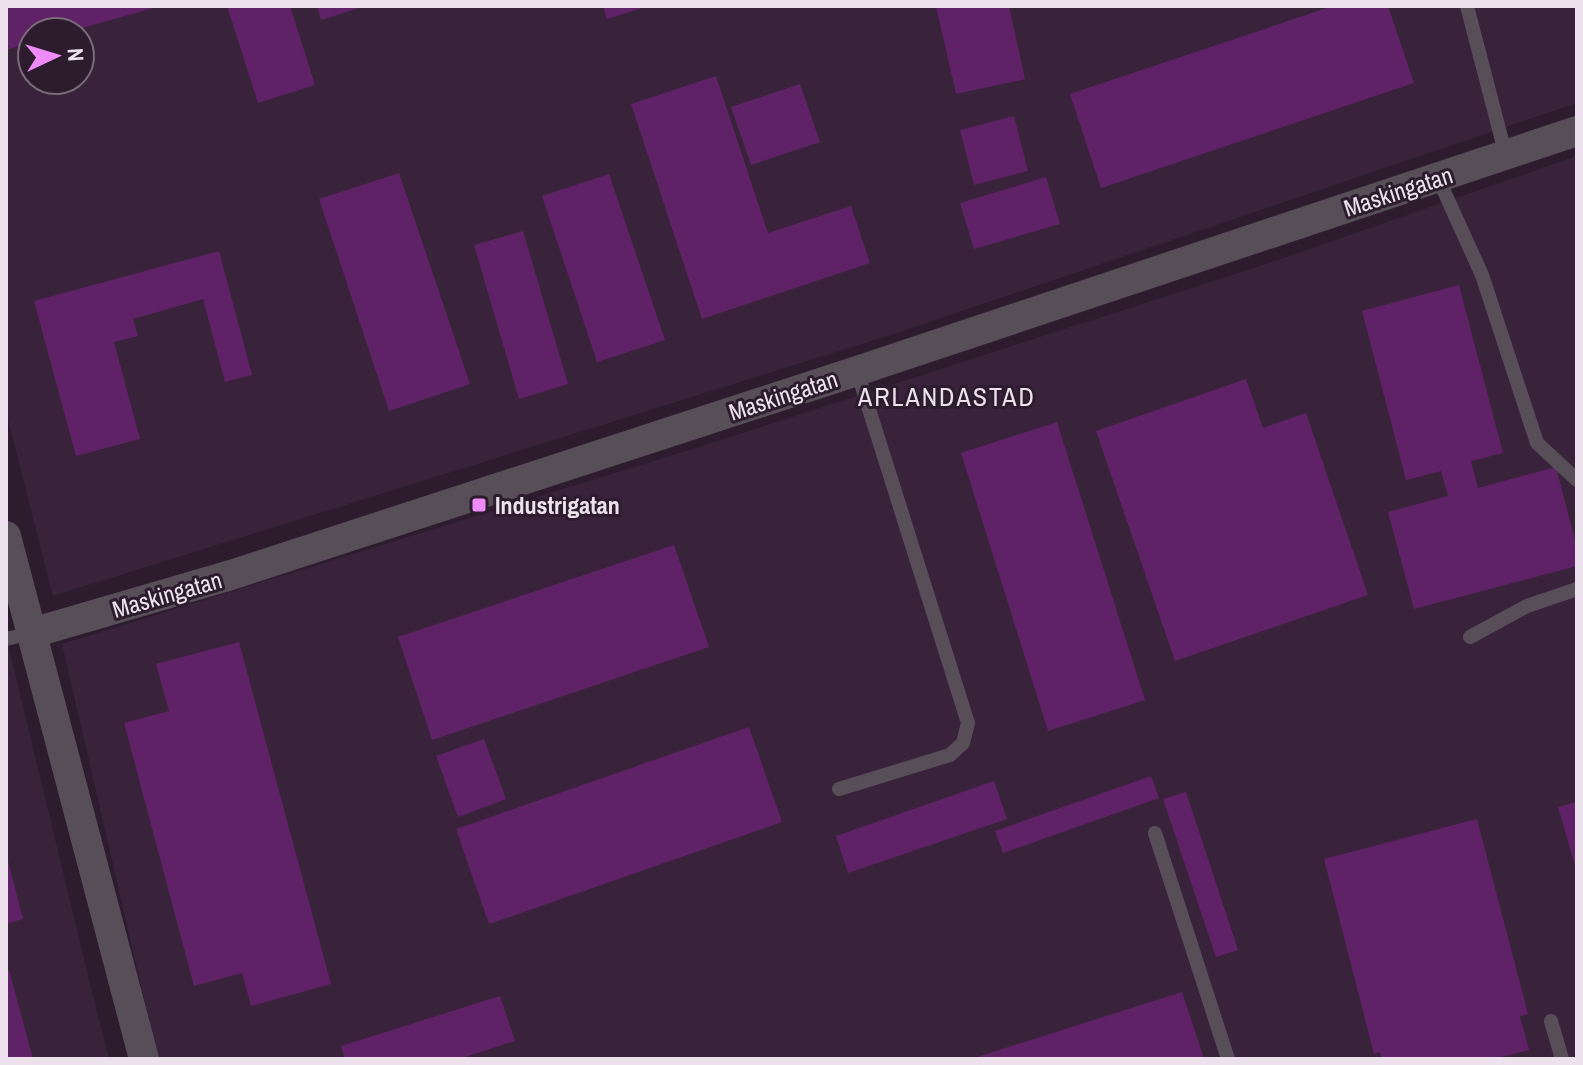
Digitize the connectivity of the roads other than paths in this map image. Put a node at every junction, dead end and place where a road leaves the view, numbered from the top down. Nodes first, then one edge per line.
1 (1467, 6) edge
2 (1577, 131) edge
3 (1506, 156) junction
4 (1438, 178) junction
5 (857, 371) junction
6 (1577, 480) edge
7 (6, 536) edge
8 (1577, 589) edge
9 (19, 636) edge
10 (1470, 637) dead end
11 (839, 789) dead end
12 (1155, 833) dead end
13 (1551, 1021) dead end
14 (144, 1059) edge
15 (1228, 1059) edge
16 (1562, 1059) edge

1 - 3 lane
2 - 3 street, Maskingatan
3 - 4 street, Maskingatan
4 - 5 street, Maskingatan
4 - 6 lane
5 - 9 street, Maskingatan
5 - 11 lane
7 - 9 street
8 - 10 lane
9 - 14 street
12 - 15 lane
13 - 16 lane

